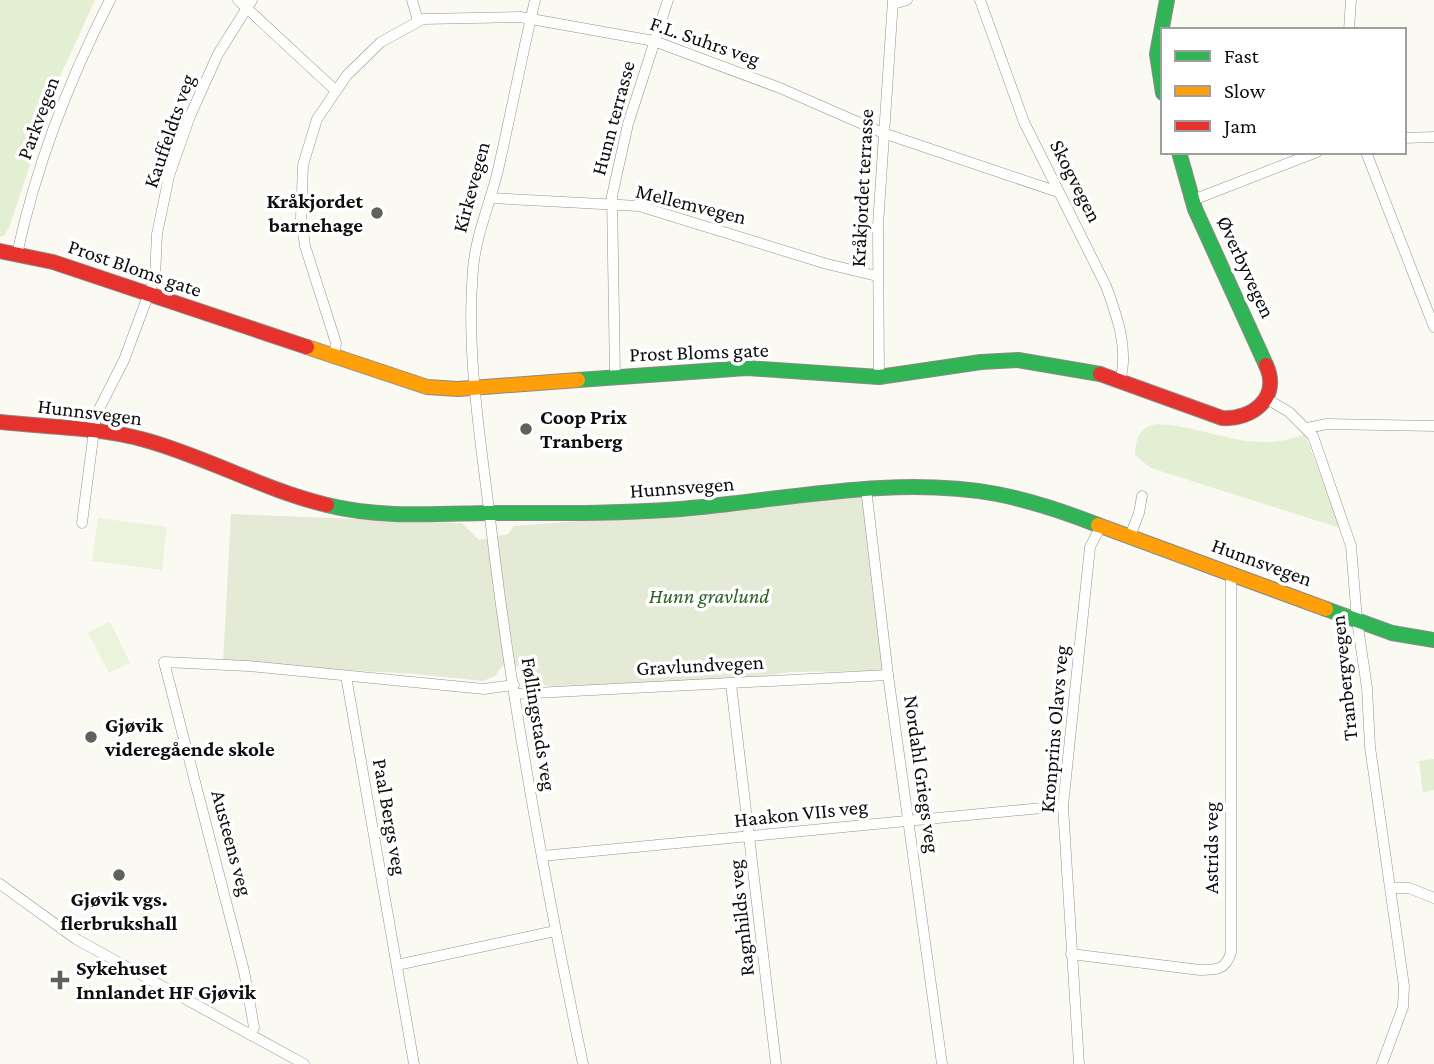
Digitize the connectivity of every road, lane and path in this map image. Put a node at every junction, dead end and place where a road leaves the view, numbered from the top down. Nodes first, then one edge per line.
1 (110, 0) edge
2 (238, 0) edge
3 (412, 0) edge
4 (535, 0) edge
5 (668, 0) edge
6 (907, 0) edge
7 (980, 0) edge
8 (1167, 0) edge
9 (1351, 0) edge
10 (893, 2) edge
11 (249, 4) edge
12 (531, 18) junction
13 (418, 21) junction
14 (1162, 28) edge
15 (1349, 28) edge
16 (1161, 32) edge
17 (654, 41) junction
18 (1161, 80) edge
19 (335, 90) junction
20 (883, 133) junction
21 (1434, 136) edge
22 (1406, 138) edge
23 (1180, 154) edge
24 (1312, 154) edge
25 (1367, 154) edge
26 (1058, 192) junction
27 (490, 198) junction
28 (1193, 200) junction
29 (612, 206) junction
30 (0, 251) edge
31 (16, 254) junction
32 (877, 276) junction
33 (149, 295) junction
34 (1434, 327) edge
35 (334, 358) junction
36 (615, 376) junction
37 (879, 377) junction
38 (1120, 381) junction
39 (475, 388) junction
40 (1267, 399) junction
41 (0, 422) edge
42 (1434, 426) edge
43 (1307, 428) junction
44 (95, 431) junction
45 (866, 488) junction
46 (1142, 496) dead end
47 (489, 513) junction
48 (82, 523) dead end
49 (1101, 526) junction
50 (1130, 536) junction
51 (1231, 573) junction
52 (1357, 620) junction
53 (1434, 640) edge
54 (164, 662) joint
55 (888, 675) junction
56 (346, 676) junction
57 (731, 684) junction
58 (514, 690) junction
59 (1063, 806) junction
60 (909, 821) junction
61 (751, 838) junction
62 (542, 856) junction
63 (0, 884) edge
64 (1392, 888) junction
65 (1434, 898) edge
66 (555, 932) junction
67 (1071, 954) junction
68 (397, 965) junction
69 (251, 1035) junction
70 (304, 1064) edge
71 (414, 1064) edge
72 (583, 1064) edge
73 (776, 1064) edge
74 (942, 1064) edge
75 (1079, 1064) edge
76 (1382, 1064) edge

1 - 31 street, Parkvegen
2 - 11 street
3 - 13 street
4 - 12 street, Kirkevegen
5 - 17 street, Hunn terrasse
6 - 10 street
7 - 26 street, Skogvegen
8 - 14 main road
9 - 15 street
10 - 20 street, Kråkjordet terrasse
11 - 19 street
11 - 33 street, Kauffeldts veg
12 - 13 street, F.L. Suhrs veg
12 - 17 street, F.L. Suhrs veg
12 - 27 street, Kirkevegen
13 - 19 street, F.L. Suhrs veg
16 - 18 main road
17 - 20 street, F.L. Suhrs veg
17 - 29 street, Hunn terrasse
19 - 35 street, F.L. Suhrs veg
20 - 26 street, F.L. Suhrs veg
20 - 32 street, Kråkjordet terrasse
21 - 22 street
23 - 28 main road, Øverbyvegen
24 - 28 street
25 - 34 street
26 - 38 street, Skogvegen
27 - 29 street, Mellemvegen
27 - 39 street, Kirkevegen
28 - 40 main road, Øverbyvegen
29 - 32 street, Mellemvegen
29 - 36 street, Hunn terrasse
30 - 31 main road, Prost Bloms gate
31 - 33 main road, Prost Bloms gate
32 - 37 street, Kråkjordet terrasse
33 - 35 main road, Prost Bloms gate
33 - 44 street, Kauffeldts veg
35 - 39 main road, Prost Bloms gate
36 - 37 main road, Prost Bloms gate
36 - 39 main road, Prost Bloms gate
37 - 38 main road, Prost Bloms gate
38 - 40 main road, Prost Bloms gate
39 - 47 street, Føllingstads veg
40 - 43 street
41 - 44 main road, Hunnsvegen
42 - 43 street
43 - 52 street, Tranbergvegen
44 - 47 main road, Hunnsvegen
44 - 48 street, Kauffeldts veg
45 - 47 main road, Hunnsvegen
45 - 49 main road, Hunnsvegen
45 - 55 street, Nordahl Griegs veg
46 - 50 street
47 - 58 street, Føllingstads veg
49 - 50 main road, Hunnsvegen
49 - 59 street, Kronprins Olavs veg
50 - 51 main road, Hunnsvegen
51 - 52 main road, Hunnsvegen
51 - 67 street, Astrids veg
52 - 53 main road, Hunnsvegen
52 - 64 street, Tranbergvegen
54 - 56 street, Gravlundvegen
54 - 69 street, Austeens veg
55 - 57 street, Gravlundvegen
55 - 60 street, Nordahl Griegs veg
56 - 58 street, Gravlundvegen
56 - 68 street, Paal Bergs veg
57 - 58 street, Gravlundvegen
57 - 61 street, Ragnhilds veg
58 - 62 street, Føllingstads veg
59 - 60 street, Haakon VIIs veg
59 - 67 street, Kronprins Olavs veg
60 - 61 street, Haakon VIIs veg
60 - 74 street, Nordahl Griegs veg
61 - 62 street, Haakon VIIs veg
61 - 73 street, Ragnhilds veg
62 - 66 street, Føllingstads veg
63 - 69 street
64 - 65 street
64 - 76 street, Tranbergvegen
66 - 68 street
66 - 72 street, Føllingstads veg
67 - 75 street, Kronprins Olavs veg
68 - 71 street, Paal Bergs veg
69 - 70 street

